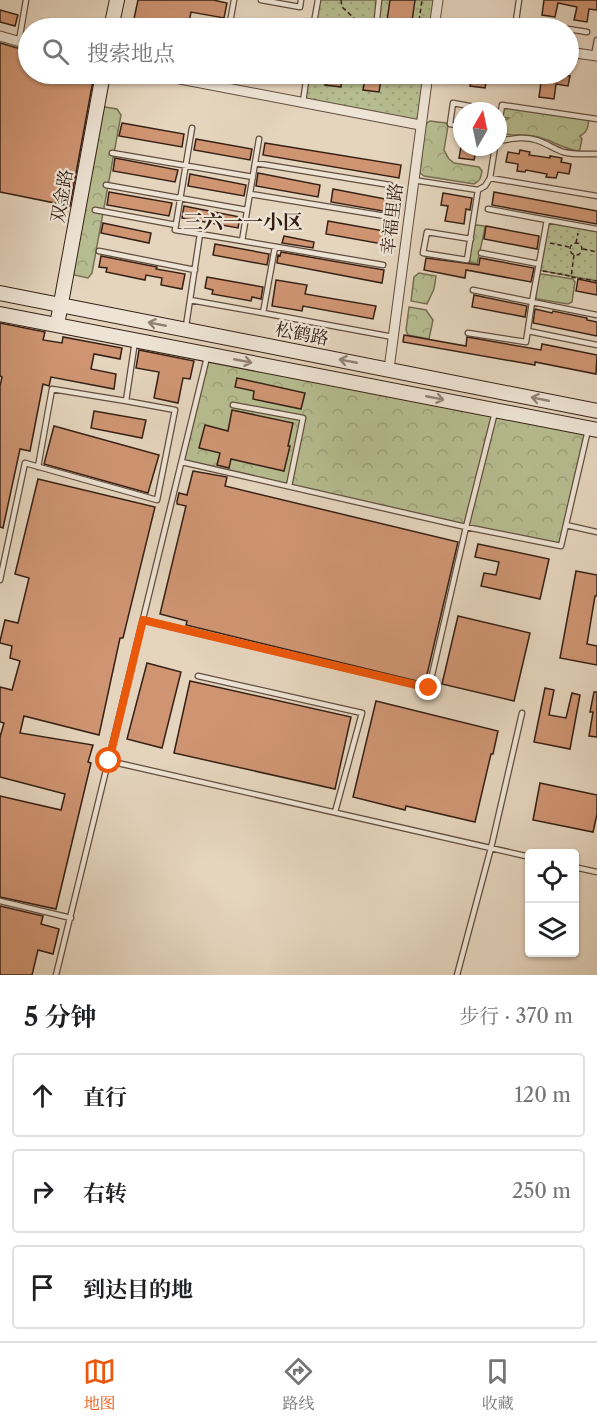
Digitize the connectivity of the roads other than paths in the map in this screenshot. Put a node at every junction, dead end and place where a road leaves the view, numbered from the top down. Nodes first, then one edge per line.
1 (26, 0) edge
2 (117, 0) edge
3 (234, 0) edge
4 (261, 0) edge
5 (301, 0) edge
6 (318, 0) edge
7 (379, 0) edge
8 (438, 0) edge
9 (519, 0) edge
10 (25, 18) edge
11 (113, 18) edge
12 (231, 18) edge
13 (315, 18) edge
14 (377, 18) edge
15 (435, 18) edge
16 (516, 18) edge
17 (579, 31) edge
18 (587, 32) dead end
19 (0, 36) edge
20 (18, 40) edge
21 (597, 40) edge
22 (579, 54) edge
23 (596, 56) edge
24 (101, 84) edge
25 (207, 84) edge
26 (306, 84) edge
27 (426, 84) edge
28 (218, 86) joint
29 (303, 102) junction
30 (453, 103) edge
31 (507, 106) edge
32 (597, 119) edge
33 (453, 124) edge
34 (420, 125) junction
35 (192, 128) dead end
36 (259, 139) dead end
37 (507, 139) edge
38 (112, 153) dead end
39 (597, 154) edge
40 (494, 156) edge
41 (255, 163) junction
42 (186, 166) junction
43 (252, 177) junction
44 (490, 178) junction
45 (413, 180) junction
46 (106, 185) dead end
47 (390, 185) dead end
48 (478, 190) junction
49 (250, 194) junction
50 (597, 196) edge
51 (180, 198) junction
52 (488, 209) dead end
53 (95, 210) dead end
54 (247, 210) junction
55 (385, 216) dead end
56 (547, 219) junction
57 (176, 225) junction
58 (597, 229) edge
59 (200, 234) junction
60 (471, 239) junction
61 (242, 241) junction
62 (274, 247) junction
63 (99, 251) dead end
64 (481, 253) dead end
65 (539, 264) junction
66 (383, 266) dead end
67 (195, 270) junction
68 (473, 290) dead end
69 (0, 293) edge
70 (190, 300) junction
71 (532, 302) junction
72 (61, 305) junction
73 (263, 313) junction
74 (0, 314) edge
75 (597, 315) edge
76 (57, 325) junction
77 (186, 329) junction
78 (528, 331) junction
79 (468, 333) dead end
80 (393, 337) junction
81 (135, 340) junction
82 (597, 345) edge
83 (208, 354) junction
84 (389, 369) junction
85 (126, 401) junction
86 (233, 405) dead end
87 (496, 410) junction
88 (597, 411) edge
89 (593, 429) edge
90 (182, 462) junction
91 (38, 467) junction
92 (289, 486) junction
93 (566, 525) junction
94 (466, 527) junction
95 (597, 532) edge
96 (0, 580) edge
97 (143, 620) junction
98 (198, 676) dead end
99 (522, 713) dead end
100 (109, 761) junction
101 (335, 812) junction
102 (491, 848) junction
103 (525, 856) edge
104 (579, 868) edge
105 (597, 872) edge
106 (0, 902) edge
107 (70, 918) junction
108 (56, 975) edge
109 (457, 975) edge

1 - 10 lane
2 - 11 main road
3 - 12 lane
4 - 5 lane
6 - 13 lane
7 - 14 lane
8 - 15 street
9 - 16 lane
17 - 18 lane
19 - 20 street
21 - 23 lane
22 - 23 street
24 - 72 main road, 双金路
25 - 28 street
26 - 29 lane
27 - 34 street, 幸福里路
28 - 29 street
29 - 34 street
30 - 33 lane
31 - 32 lane
34 - 45 street, 幸福里路
35 - 42 lane
36 - 41 lane
37 - 39 lane
38 - 42 lane
40 - 44 lane
41 - 43 lane
41 - 47 lane
42 - 43 lane
42 - 51 lane
43 - 49 lane
44 - 48 lane
44 - 50 lane
45 - 48 lane
45 - 80 street, 幸福里路
46 - 51 lane
48 - 60 lane
49 - 54 lane
49 - 55 lane
51 - 54 lane
51 - 57 lane
52 - 56 lane
53 - 57 lane
54 - 61 lane
56 - 58 lane
56 - 65 lane
57 - 59 lane
59 - 61 lane
59 - 67 lane
60 - 60 lane
61 - 62 lane
62 - 66 lane
62 - 73 lane
63 - 67 lane
64 - 65 lane
65 - 71 lane
67 - 70 lane
68 - 71 lane
69 - 72 main road, 松鹤路
70 - 73 lane
70 - 77 lane
71 - 75 lane
71 - 78 lane
72 - 76 main road, 双金路
77 -> 72 main road, 松鹤路
73 - 80 lane
74 - 76 main road, 松鹤路
76 - 81 main road, 松鹤路
84 -> 77 main road, 松鹤路
78 - 79 lane
78 - 82 lane
80 - 84 street, 幸福里路
81 - 83 main road, 松鹤路
81 - 85 lane
83 -> 87 main road, 松鹤路
83 - 90 lane
88 -> 84 main road, 松鹤路
85 - 91 lane
85 - 91 lane
86 - 92 lane
87 - 89 main road, 松鹤路
87 - 94 lane
89 - 93 lane
90 - 92 lane
90 - 97 lane
91 - 96 lane
92 - 94 lane
93 - 94 lane
93 - 95 lane
94 - 97 lane
97 - 100 lane
98 - 101 lane
99 - 102 lane
100 - 101 lane
100 - 107 lane
101 - 102 lane
102 - 103 lane
102 - 109 lane
104 - 105 lane
106 - 107 lane
107 - 108 lane

